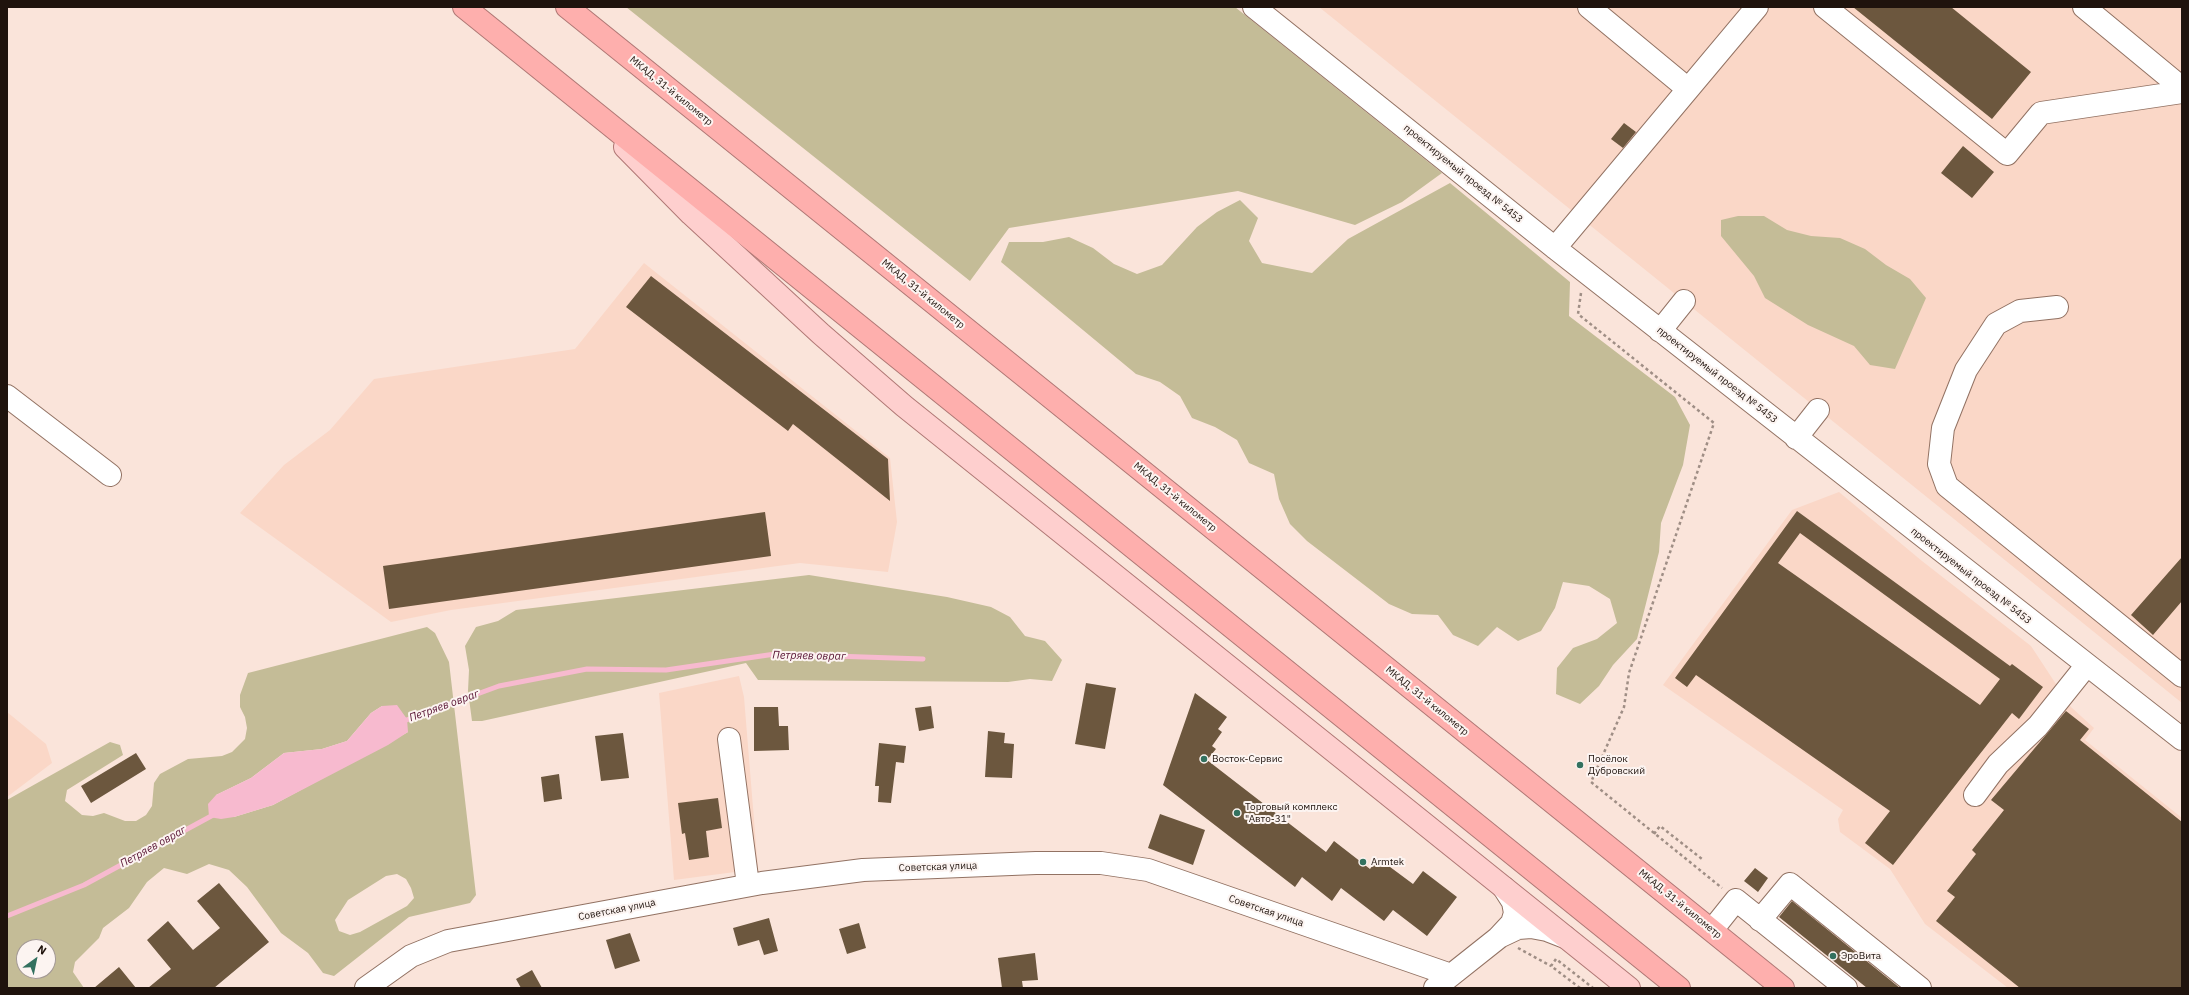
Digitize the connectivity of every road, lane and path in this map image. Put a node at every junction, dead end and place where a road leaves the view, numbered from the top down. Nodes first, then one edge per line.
1 (460, 7) edge
2 (464, 7) edge
3 (567, 7) edge
4 (1254, 7) edge
5 (1589, 7) edge
6 (1757, 7) edge
7 (1825, 7) edge
8 (2084, 7) edge
9 (492, 30) junction
10 (2182, 88) edge
11 (1688, 89) junction
12 (2182, 92) edge
13 (581, 102) junction
14 (1555, 248) junction
15 (1584, 271) junction
16 (1684, 301) dead end
17 (2057, 307) dead end
18 (1660, 331) junction
19 (7, 396) edge
20 (1818, 410) dead end
21 (1796, 438) junction
22 (110, 475) dead end
23 (2086, 666) junction
24 (2182, 676) edge
25 (729, 739) dead end
26 (2182, 739) edge
27 (1975, 795) dead end
28 (1654, 834) junction
29 (1702, 859) dead end
30 (748, 885) junction
31 (1504, 888) junction
32 (1736, 900) junction
33 (1760, 920) junction
34 (1712, 930) junction
35 (1498, 938) junction
36 (1569, 938) junction
37 (1551, 966) junction
38 (1443, 982) edge
39 (366, 988) edge
40 (1580, 988) edge
41 (1593, 988) edge
42 (1629, 988) edge
43 (1679, 988) edge
44 (1783, 988) edge
45 (1846, 988) edge
46 (1920, 988) edge

1 - 9 main road
2 - 9 highway
3 - 34 highway, МКАД, 31-й километр
4 - 14 street, проектируемый проезд № 5453
5 - 11 street
6 - 11 street
7 - 12 street
8 - 10 street
9 - 13 highway
11 - 14 street
13 - 31 main road
13 - 43 highway
14 - 15 street, проектируемый проезд № 5453
15 - 18 street, проектируемый проезд № 5453
15 - 28 path
16 - 18 street
17 - 24 street
18 - 21 street, проектируемый проезд № 5453
19 - 22 street
20 - 21 street
21 - 23 street, проектируемый проезд № 5453
23 - 26 street, проектируемый проезд № 5453
23 - 27 street
25 - 30 street
28 - 29 path
28 - 32 path
30 - 38 street, Советская улица
30 - 39 street, Советская улица
31 - 35 street
31 - 36 main road
32 - 33 street
32 - 34 street
33 - 45 street
33 - 46 street
34 - 44 highway, МКАД, 31-й километр
35 - 36 street
35 - 37 path
35 - 38 street, Советская улица
36 - 42 main road
37 - 40 path
37 - 41 path

